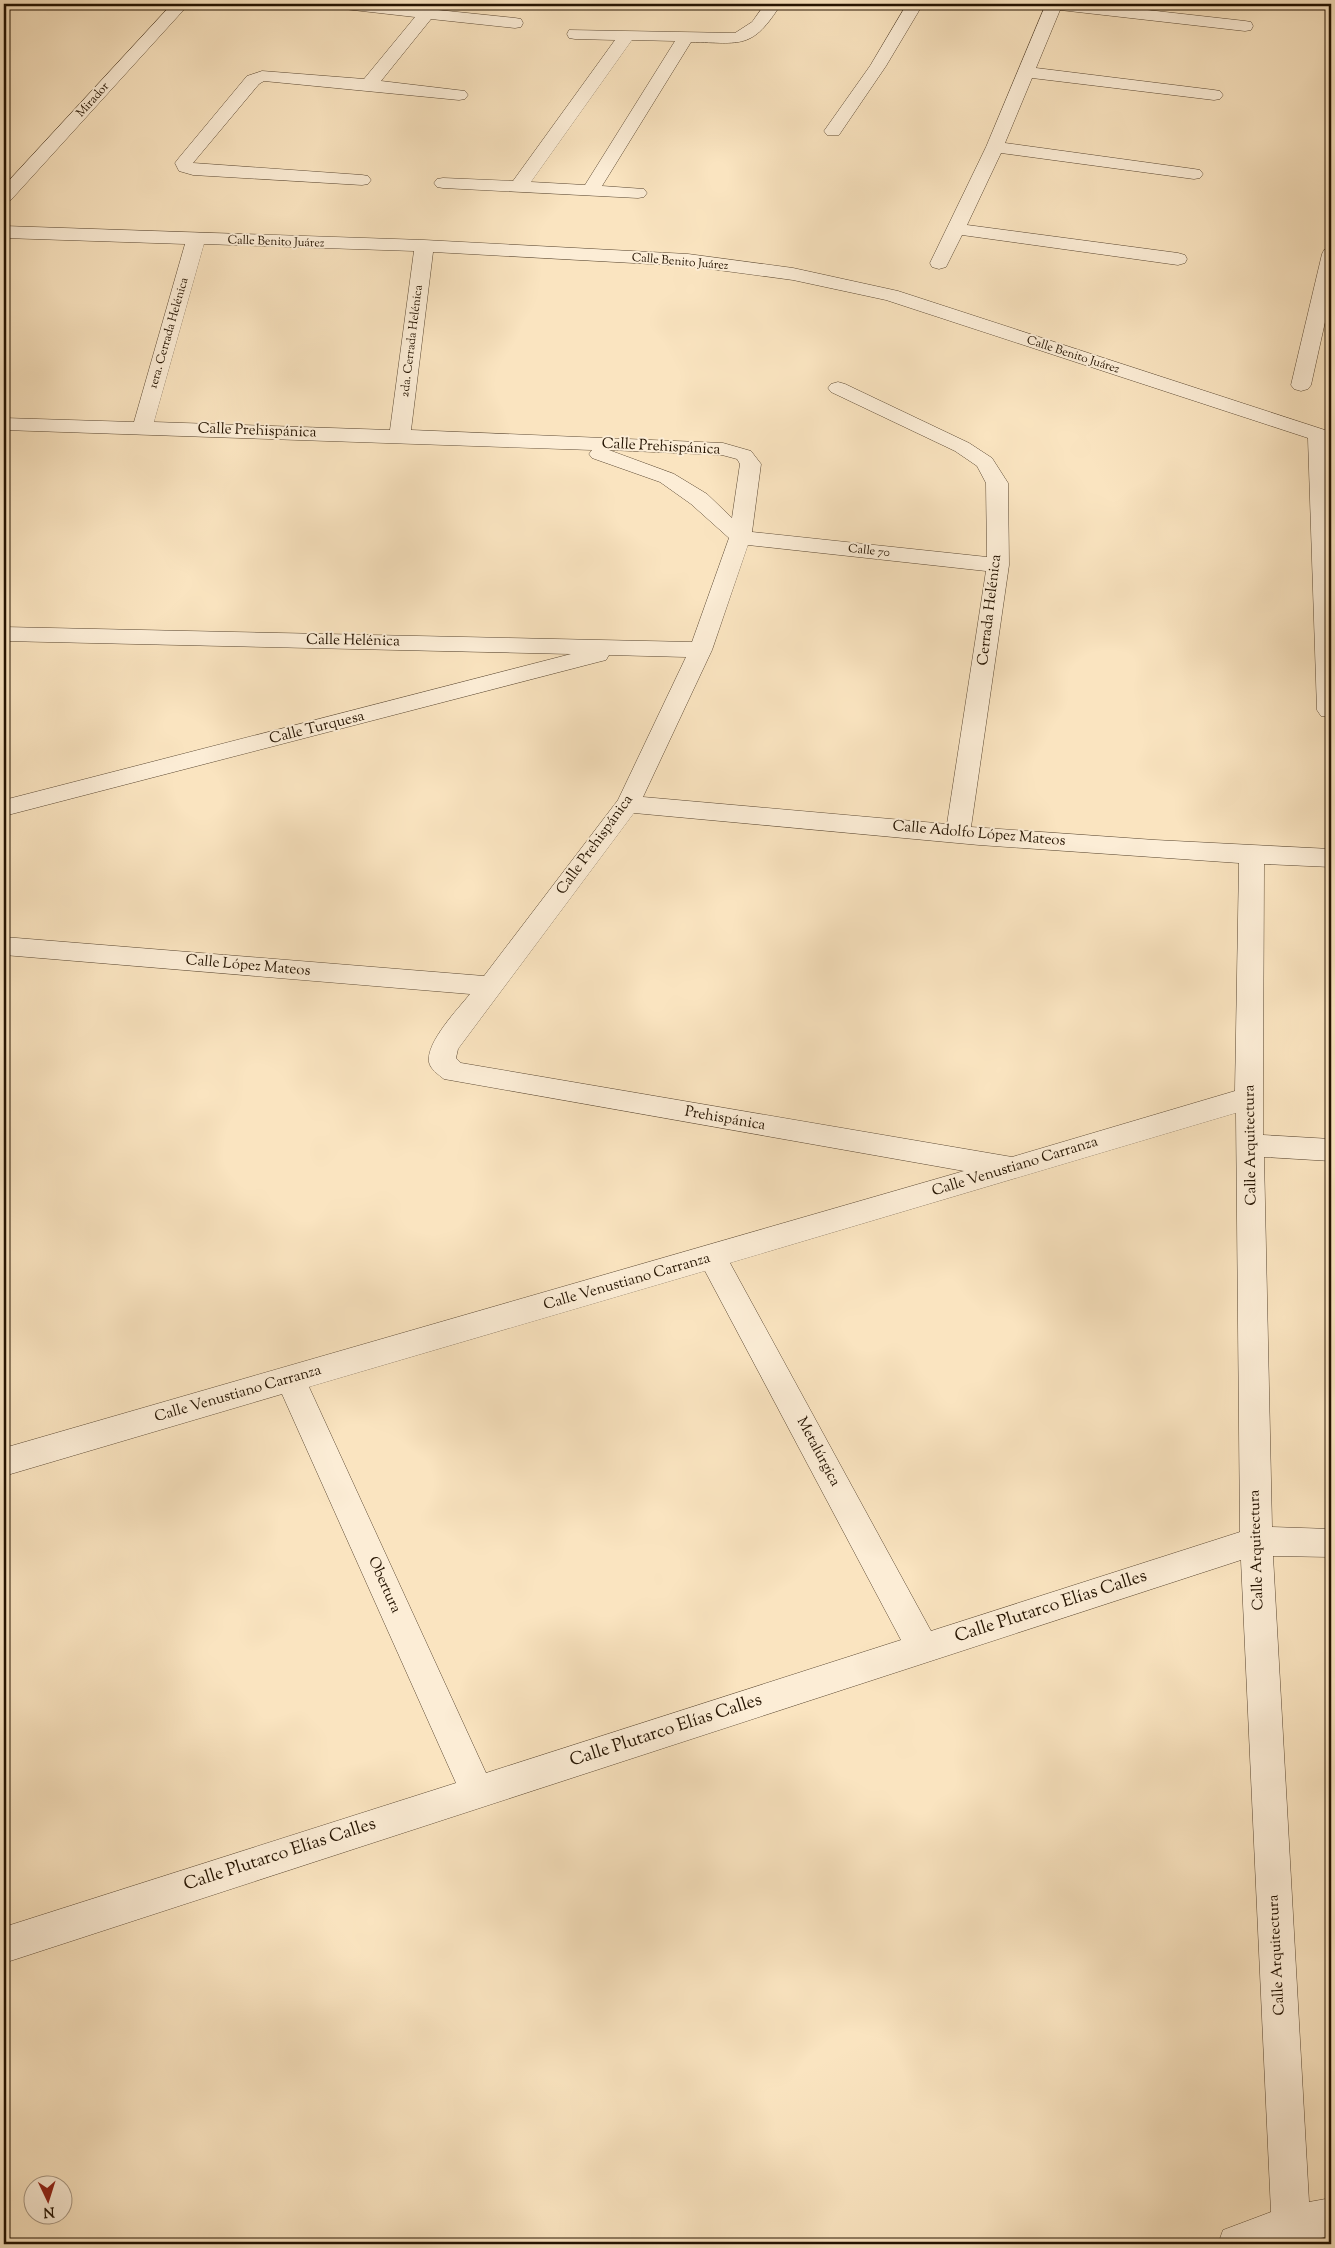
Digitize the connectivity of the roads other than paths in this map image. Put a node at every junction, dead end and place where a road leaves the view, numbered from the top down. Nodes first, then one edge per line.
1 (181, 4) edge
2 (344, 4) edge
3 (772, 4) edge
4 (915, 4) edge
5 (1054, 4) edge
6 (430, 8) edge
7 (515, 24) dead end
8 (1245, 26) dead end
9 (575, 34) dead end
10 (627, 35) junction
11 (686, 37) junction
12 (1026, 72) junction
13 (369, 85) junction
14 (459, 95) dead end
15 (1214, 95) dead end
16 (833, 132) dead end
17 (995, 147) junction
18 (1194, 174) dead end
19 (362, 180) dead end
20 (443, 183) dead end
21 (518, 187) junction
22 (590, 191) junction
23 (638, 194) dead end
24 (4, 197) edge
25 (956, 229) junction
26 (4, 232) edge
27 (196, 239) junction
28 (424, 246) junction
29 (1331, 254) edge
30 (1178, 259) dead end
31 (939, 263) dead end
32 (1301, 385) dead end
33 (838, 388) dead end
34 (4, 424) edge
35 (142, 428) junction
36 (400, 435) junction
37 (1325, 438) edge
38 (557, 441) junction
39 (740, 537) junction
40 (998, 565) junction
41 (4, 634) edge
42 (630, 647) junction
43 (701, 650) junction
44 (1328, 710) dead end
45 (628, 804) junction
46 (4, 808) edge
47 (958, 833) junction
48 (1252, 856) junction
49 (1331, 858) edge
50 (4, 946) edge
51 (492, 986) junction
52 (442, 1062) joint
53 (1249, 1098) junction
54 (1251, 1145) junction
55 (1331, 1150) edge
56 (1011, 1168) junction
57 (712, 1257) junction
58 (290, 1379) junction
59 (4, 1462) edge
60 (1256, 1540) junction
61 (1331, 1542) edge
62 (923, 1648) junction
63 (477, 1791) junction
64 (4, 1945) edge
65 (1331, 2218) edge
66 (1291, 2234) edge
67 (1237, 2244) edge

1 - 24 street, Mirador
2 - 6 street
3 - 11 street
4 - 16 street
5 - 8 street
5 - 12 street
6 - 7 street
6 - 13 street
9 - 10 street
10 - 11 street
10 - 21 street
11 - 22 street
12 - 15 street
12 - 17 street
13 - 14 street
13 - 19 street
17 - 18 street
17 - 25 street
20 - 21 street
21 - 22 street
22 - 23 street
25 - 30 street
25 - 31 street
26 - 27 street, Calle Benito Juárez
27 - 28 street, Calle Benito Juárez
27 - 35 street, 1era. Cerrada Helénica
28 - 36 street, 2da. Cerrada Helénica
28 - 37 street, Calle Benito Juárez
29 - 32 street
33 - 40 street, Cerrada Helénica
34 - 35 street, Calle Prehispánica
35 - 36 street, Calle Prehispánica
36 - 38 street, Calle Prehispánica
37 - 44 street
38 - 39 street
38 - 39 street, Calle Prehispánica
39 - 40 street, Calle 70
39 - 43 street, Calle Prehispánica
40 - 47 street, Cerrada Helénica
41 - 42 street, Calle Helénica
42 - 43 street, Calle Helénica
42 - 46 street, Calle Turquesa
43 - 45 street, Calle Prehispánica
45 - 47 street, Calle Adolfo López Mateos
45 - 51 street, Calle Prehispánica
47 - 48 street, Calle Adolfo López Mateos
48 - 49 street, Calle Adolfo López Mateos
48 - 53 street, Calle Arquitectura
50 - 51 street, Calle López Mateos
51 - 52 street, Calle Prehispánica
52 - 56 street, Prehispánica
53 - 54 street, Calle Arquitectura
53 - 56 street, Calle Venustiano Carranza
54 - 55 street
54 - 60 street, Calle Arquitectura
56 - 57 street, Calle Venustiano Carranza
57 - 58 street, Calle Venustiano Carranza
57 - 62 street, Metalúrgica
58 - 59 street, Calle Venustiano Carranza
58 - 63 street, Obertura
60 - 61 street, Calle Plutarco Elías Calles
60 - 62 street, Calle Plutarco Elías Calles
60 - 66 street, Calle Arquitectura
62 - 63 street, Calle Plutarco Elías Calles
63 - 64 street, Calle Plutarco Elías Calles
65 - 66 street
66 - 67 street

